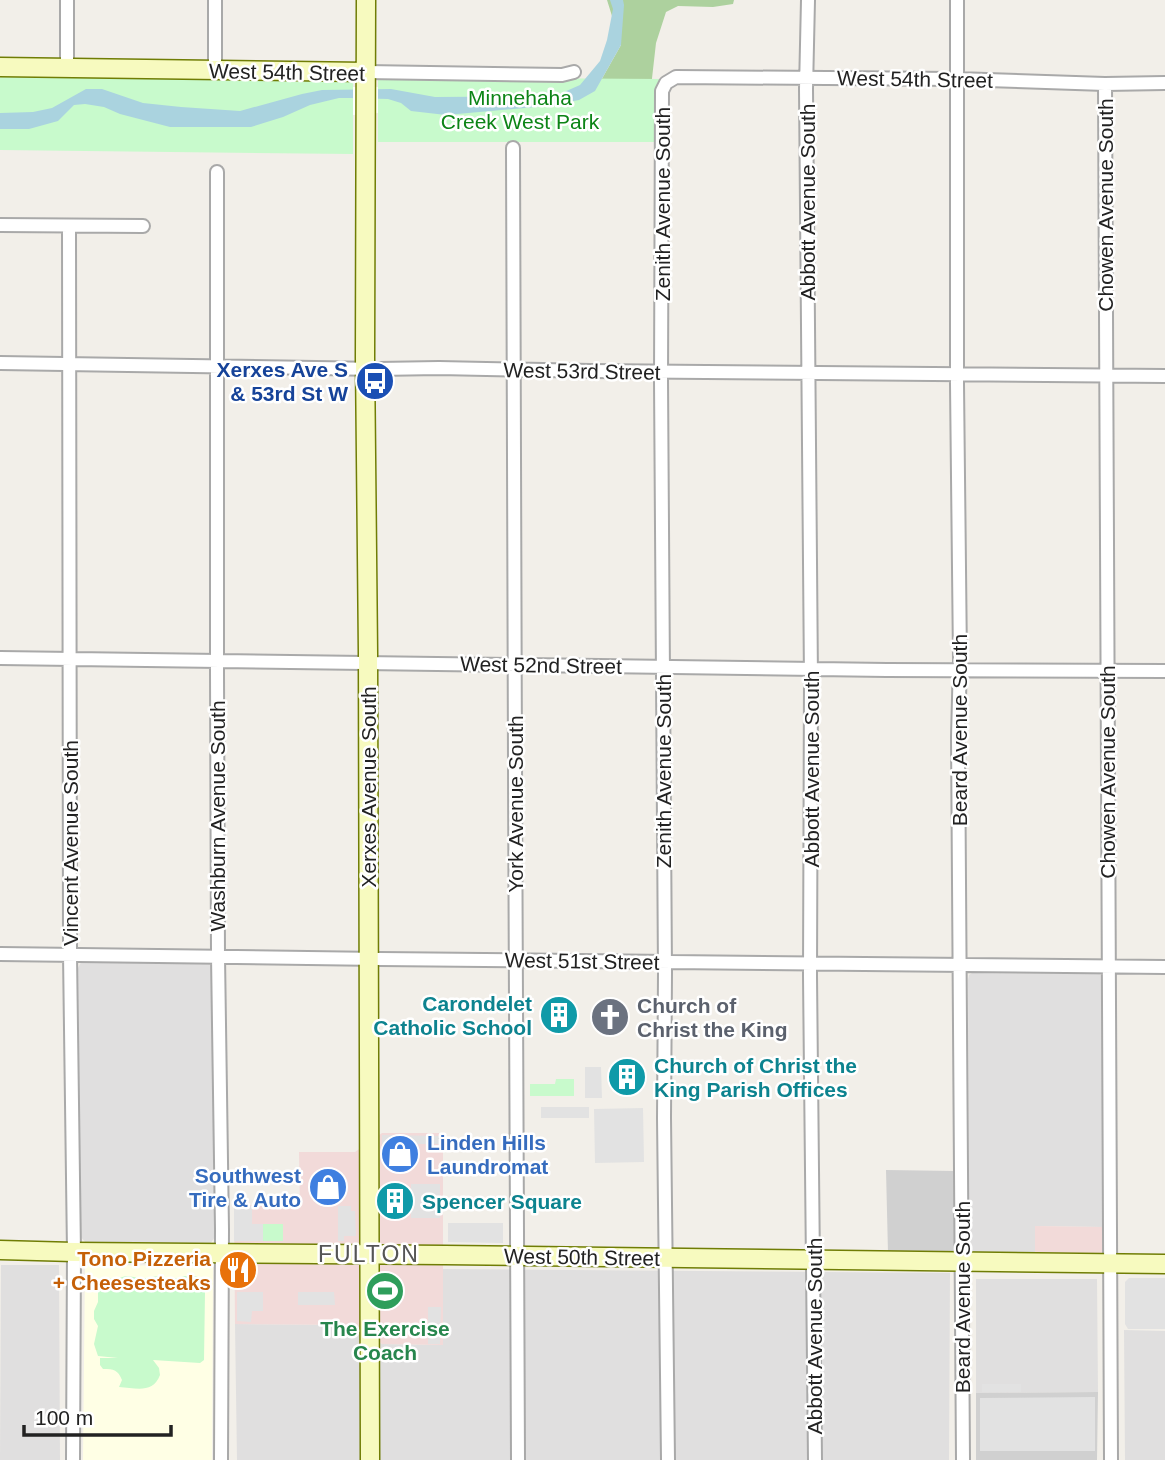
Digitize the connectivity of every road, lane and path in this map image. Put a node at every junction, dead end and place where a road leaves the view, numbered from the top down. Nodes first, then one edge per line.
1 (67, 0) edge
2 (215, 0) edge
3 (366, 0) edge
4 (808, 0) edge
5 (957, 0) edge
6 (0, 67) edge
7 (67, 68) junction
8 (215, 71) junction
9 (573, 72) dead end
10 (807, 78) junction
11 (366, 79) junction
12 (956, 79) junction
13 (666, 83) joint
14 (1165, 83) edge
15 (1105, 84) junction
16 (513, 148) dead end
17 (217, 172) dead end
18 (0, 225) edge
19 (69, 226) junction
20 (144, 226) dead end
21 (0, 363) edge
22 (69, 364) junction
23 (216, 367) junction
24 (365, 369) junction
25 (513, 370) junction
26 (661, 372) junction
27 (808, 373) junction
28 (957, 374) junction
29 (1105, 376) junction
30 (1165, 376) edge
31 (0, 658) edge
32 (69, 659) junction
33 (217, 661) junction
34 (368, 662) junction
35 (514, 665) junction
36 (662, 667) junction
37 (811, 669) junction
38 (959, 670) junction
39 (1106, 671) junction
40 (1165, 671) edge
41 (0, 954) edge
42 (70, 954) junction
43 (218, 956) junction
44 (369, 959) junction
45 (516, 961) junction
46 (665, 962) junction
47 (810, 962) junction
48 (961, 964) junction
49 (1108, 966) junction
50 (1165, 967) edge
51 (0, 1250) edge
52 (74, 1252) junction
53 (222, 1254) junction
54 (369, 1254) junction
55 (518, 1256) junction
56 (665, 1258) junction
57 (813, 1260) junction
58 (962, 1262) junction
59 (1110, 1263) junction
60 (1165, 1264) edge
61 (73, 1460) edge
62 (221, 1460) edge
63 (370, 1460) edge
64 (518, 1460) edge
65 (668, 1460) edge
66 (815, 1460) edge
67 (963, 1460) edge
68 (1111, 1460) edge

1 - 7 street
2 - 8 street
3 - 11 street, Xerxes Avenue South
4 - 10 street, Abbott Avenue South
5 - 12 street, Beard Avenue South
6 - 7 street, West 54th Street
7 - 8 street, West 54th Street
8 - 11 street, West 54th Street
9 - 11 street, West 54th Street
10 - 12 street, West 54th Street
10 - 13 street, West 54th Street
10 - 27 street, Abbott Avenue South
11 - 24 street, Xerxes Avenue South
12 - 15 street, West 54th Street
12 - 28 street, Beard Avenue South
13 - 26 street, Zenith Avenue South
14 - 15 street, West 54th Street
15 - 29 street, Chowen Avenue South
16 - 25 street, York Avenue South
17 - 23 street, Washburn Avenue South
18 - 19 street
19 - 20 street
19 - 22 street, Vincent Avenue South
21 - 22 street, West 53rd Street
22 - 23 street, West 53rd Street
22 - 32 street, Vincent Avenue South
23 - 24 street, West 53rd Street
23 - 33 street, Washburn Avenue South
24 - 25 street, West 53rd Street
24 - 34 street, Xerxes Avenue South
25 - 26 street, West 53rd Street
25 - 35 street, York Avenue South
26 - 27 street, West 53rd Street
26 - 36 street, Zenith Avenue South
27 - 28 street, West 53rd Street
27 - 37 street, Abbott Avenue South
28 - 29 street, West 53rd Street
28 - 38 street, Beard Avenue South
29 - 30 street, West 53rd Street
29 - 39 street, Chowen Avenue South
31 - 32 street, West 52nd Street
32 - 33 street, West 52nd Street
32 - 42 street, Vincent Avenue South
33 - 34 street, West 52nd Street
33 - 43 street, Washburn Avenue South
34 - 35 street, West 52nd Street
34 - 44 street, Xerxes Avenue South
35 - 36 street, West 52nd Street
35 - 45 street, York Avenue South
36 - 37 street, West 52nd Street
36 - 46 street, Zenith Avenue South
37 - 38 street, West 52nd Street
37 - 47 street, Abbott Avenue South
38 - 39 street, West 52nd Street
38 - 48 street, Beard Avenue South
39 - 40 street, West 52nd Street
39 - 49 street, Chowen Avenue South
41 - 42 street, West 51st Street
42 - 43 street, West 51st Street
42 - 52 street, Vincent Avenue South
43 - 44 street, West 51st Street
43 - 53 street, Washburn Avenue South
44 - 45 street, West 51st Street
44 - 54 street, Xerxes Avenue South
45 - 46 street, West 51st Street
45 - 55 street, York Avenue South
46 - 47 street, West 51st Street
46 - 56 street, Zenith Avenue South
47 - 48 street, West 51st Street
47 - 57 street, Abbott Avenue South
48 - 49 street, West 51st Street
48 - 58 street, Beard Avenue South
49 - 50 street, West 51st Street
49 - 59 street, Chowen Avenue South
51 - 52 street, West 50th Street
52 - 53 street, West 50th Street
52 - 61 street, Vincent Avenue South
53 - 54 street, West 50th Street
53 - 62 street, Washburn Avenue South
54 - 55 street, West 50th Street
54 - 63 street, Xerxes Avenue South
55 - 56 street, West 50th Street
55 - 64 street, York Avenue South
56 - 57 street, West 50th Street
56 - 65 street, Zenith Avenue South
57 - 58 street, West 50th Street
57 - 66 street, Abbott Avenue South
58 - 59 street, West 50th Street
58 - 67 street, Beard Avenue South
59 - 60 street, West 50th Street
59 - 68 street, Chowen Avenue South

